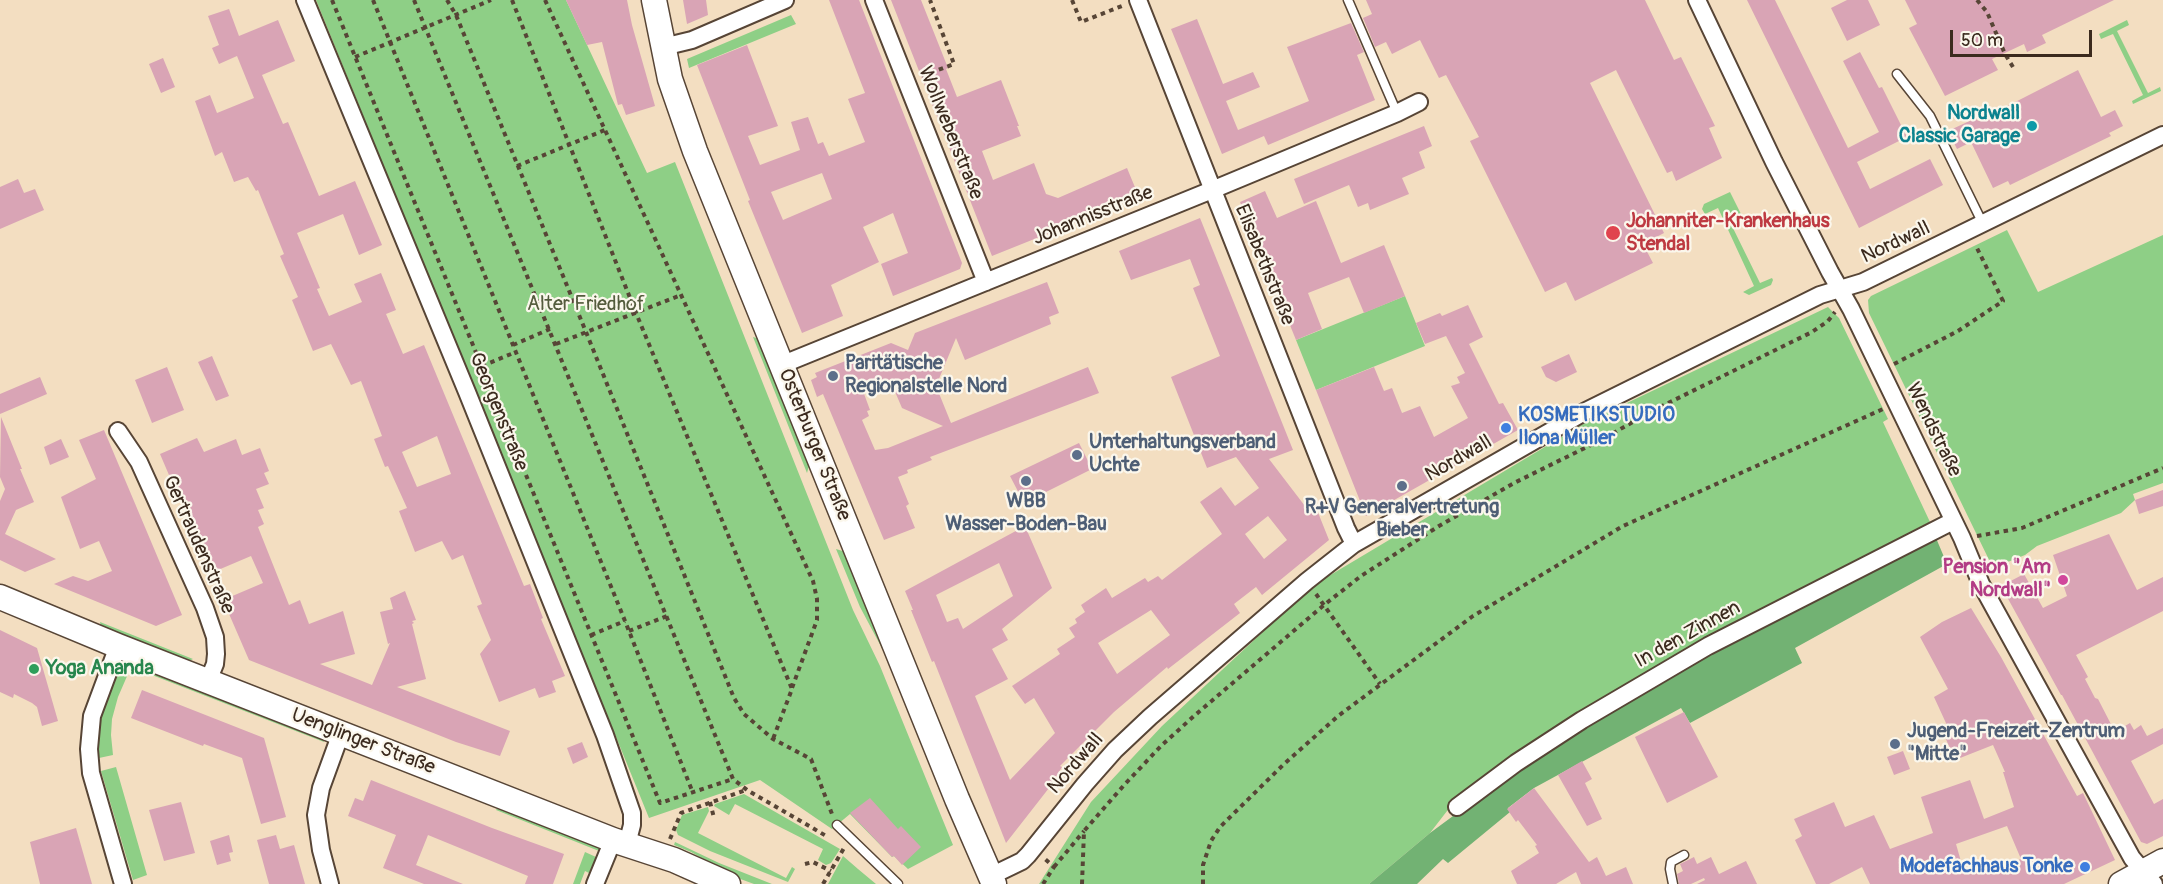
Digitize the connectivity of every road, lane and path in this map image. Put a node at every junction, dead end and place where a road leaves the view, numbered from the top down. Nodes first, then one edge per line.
1 (305, 0) edge
2 (332, 0) edge
3 (374, 0) edge
4 (414, 0) edge
5 (447, 0) edge
6 (491, 0) edge
7 (512, 0) edge
8 (545, 0) edge
9 (654, 0) edge
10 (785, 0) edge
11 (874, 0) edge
12 (931, 0) edge
13 (1072, 0) edge
14 (1348, 0) edge
15 (1697, 0) edge
16 (1977, 0) edge
17 (1132, 2) edge
18 (456, 15) junction
19 (426, 27) junction
20 (391, 42) junction
21 (663, 47) junction
22 (355, 57) junction
23 (2013, 67) dead end
24 (1897, 74) dead end
25 (907, 82) junction
26 (1419, 102) dead end
27 (1397, 113) junction
28 (605, 130) junction
29 (2163, 135) edge
30 (570, 144) junction
31 (517, 166) junction
32 (1212, 190) junction
33 (1976, 228) junction
34 (986, 282) junction
35 (1840, 289) junction
36 (681, 295) junction
37 (1848, 304) junction
38 (636, 313) junction
39 (550, 329) junction
40 (586, 332) junction
41 (556, 344) junction
42 (513, 345) junction
43 (516, 352) junction
44 (781, 365) junction
45 (482, 366) junction
46 (1880, 371) junction
47 (1896, 403) junction
48 (118, 431) dead end
49 (2163, 468) edge
50 (1953, 521) junction
51 (1962, 538) junction
52 (1354, 544) junction
53 (1306, 581) junction
54 (0, 597) edge
55 (1324, 605) junction
56 (667, 616) junction
57 (625, 621) junction
58 (629, 631) junction
59 (591, 635) junction
60 (118, 646) junction
61 (208, 681) junction
62 (1380, 684) junction
63 (792, 689) junction
64 (341, 733) junction
65 (773, 739) junction
66 (734, 779) junction
67 (747, 790) junction
68 (693, 793) junction
69 (710, 802) junction
70 (1456, 807) dead end
71 (714, 818) dead end
72 (837, 825) joint
73 (1084, 831) junction
74 (831, 839) dead end
75 (620, 842) junction
76 (838, 843) dead end
77 (1684, 855) dead end
78 (663, 856) junction
79 (806, 864) dead end
80 (1054, 867) dead end
81 (831, 871) junction
82 (2154, 872) edge
83 (992, 880) edge
84 (123, 884) edge
85 (330, 884) edge
86 (595, 884) edge
87 (728, 884) edge
88 (823, 884) edge
89 (898, 884) edge
90 (1082, 884) edge
91 (1203, 884) edge
92 (1673, 884) edge
93 (2121, 884) edge

1 - 75 street, Georgenstraße
2 - 22 path
3 - 20 path
4 - 19 path
5 - 18 path
6 - 18 path
7 - 30 path
8 - 28 path
9 - 21 street, Osterburger Straße
10 - 21 street
11 - 25 street, Wollweberstraße
12 - 25 path
13 - 17 path
14 - 27 lane
15 - 35 street, Wendstraße
16 - 23 path
17 - 32 street, Elisabethstraße
18 - 19 path
18 - 31 path
19 - 20 path
19 - 39 path
20 - 22 path
20 - 42 path
21 - 44 street, Osterburger Straße
22 - 45 path
24 - 33 lane
25 - 34 street, Wollweberstraße
26 - 27 street, Johannisstraße
27 - 32 street, Johannisstraße
28 - 30 path
28 - 36 path
29 - 33 street, Nordwall
30 - 31 path
30 - 38 path
31 - 40 path
32 - 34 street, Johannisstraße
32 - 52 street, Elisabethstraße
33 - 35 street, Nordwall
33 - 46 path
34 - 44 street, Johannisstraße
35 - 37 street, Wendstraße
35 - 52 street, Nordwall
36 - 38 path
36 - 63 path
37 - 46 street, Wendstraße
37 - 55 path
38 - 40 path
38 - 63 path
39 - 41 path
39 - 42 path
40 - 41 path
40 - 65 path
41 - 56 path
42 - 43 path
43 - 45 path
43 - 57 path
44 - 83 street, Osterburger Straße
45 - 59 path
46 - 47 street, Wendstraße
47 - 50 street, Wendstraße
47 - 62 path
48 - 61 street, Gertraudenstraße
49 - 51 path
50 - 51 street, Wendstraße
50 - 70 street, In den Zinnen
51 - 82 street, Wendstraße
52 - 53 street, Nordwall
53 - 55 path
53 - 83 street, Nordwall
54 - 60 street, Uenglinger Straße
55 - 62 path
55 - 73 path
56 - 58 path
56 - 66 path
57 - 58 path
57 - 59 path
58 - 68 path
59 - 68 path
60 - 61 street, Uenglinger Straße
60 - 84 street
61 - 64 street, Uenglinger Straße
62 - 91 path
63 - 65 path
64 - 75 street, Uenglinger Straße
64 - 85 street
65 - 72 path
66 - 67 path
66 - 68 path
67 - 69 path
67 - 74 path
69 - 71 path
69 - 78 path
72 - 89 lane
73 - 80 path
73 - 90 path
75 - 78 street, Uenglinger Straße
75 - 86 street, Georgenstraße
76 - 81 path
77 - 92 lane
78 - 87 street, Uenglinger Straße
79 - 81 path
81 - 88 path
82 - 93 street

